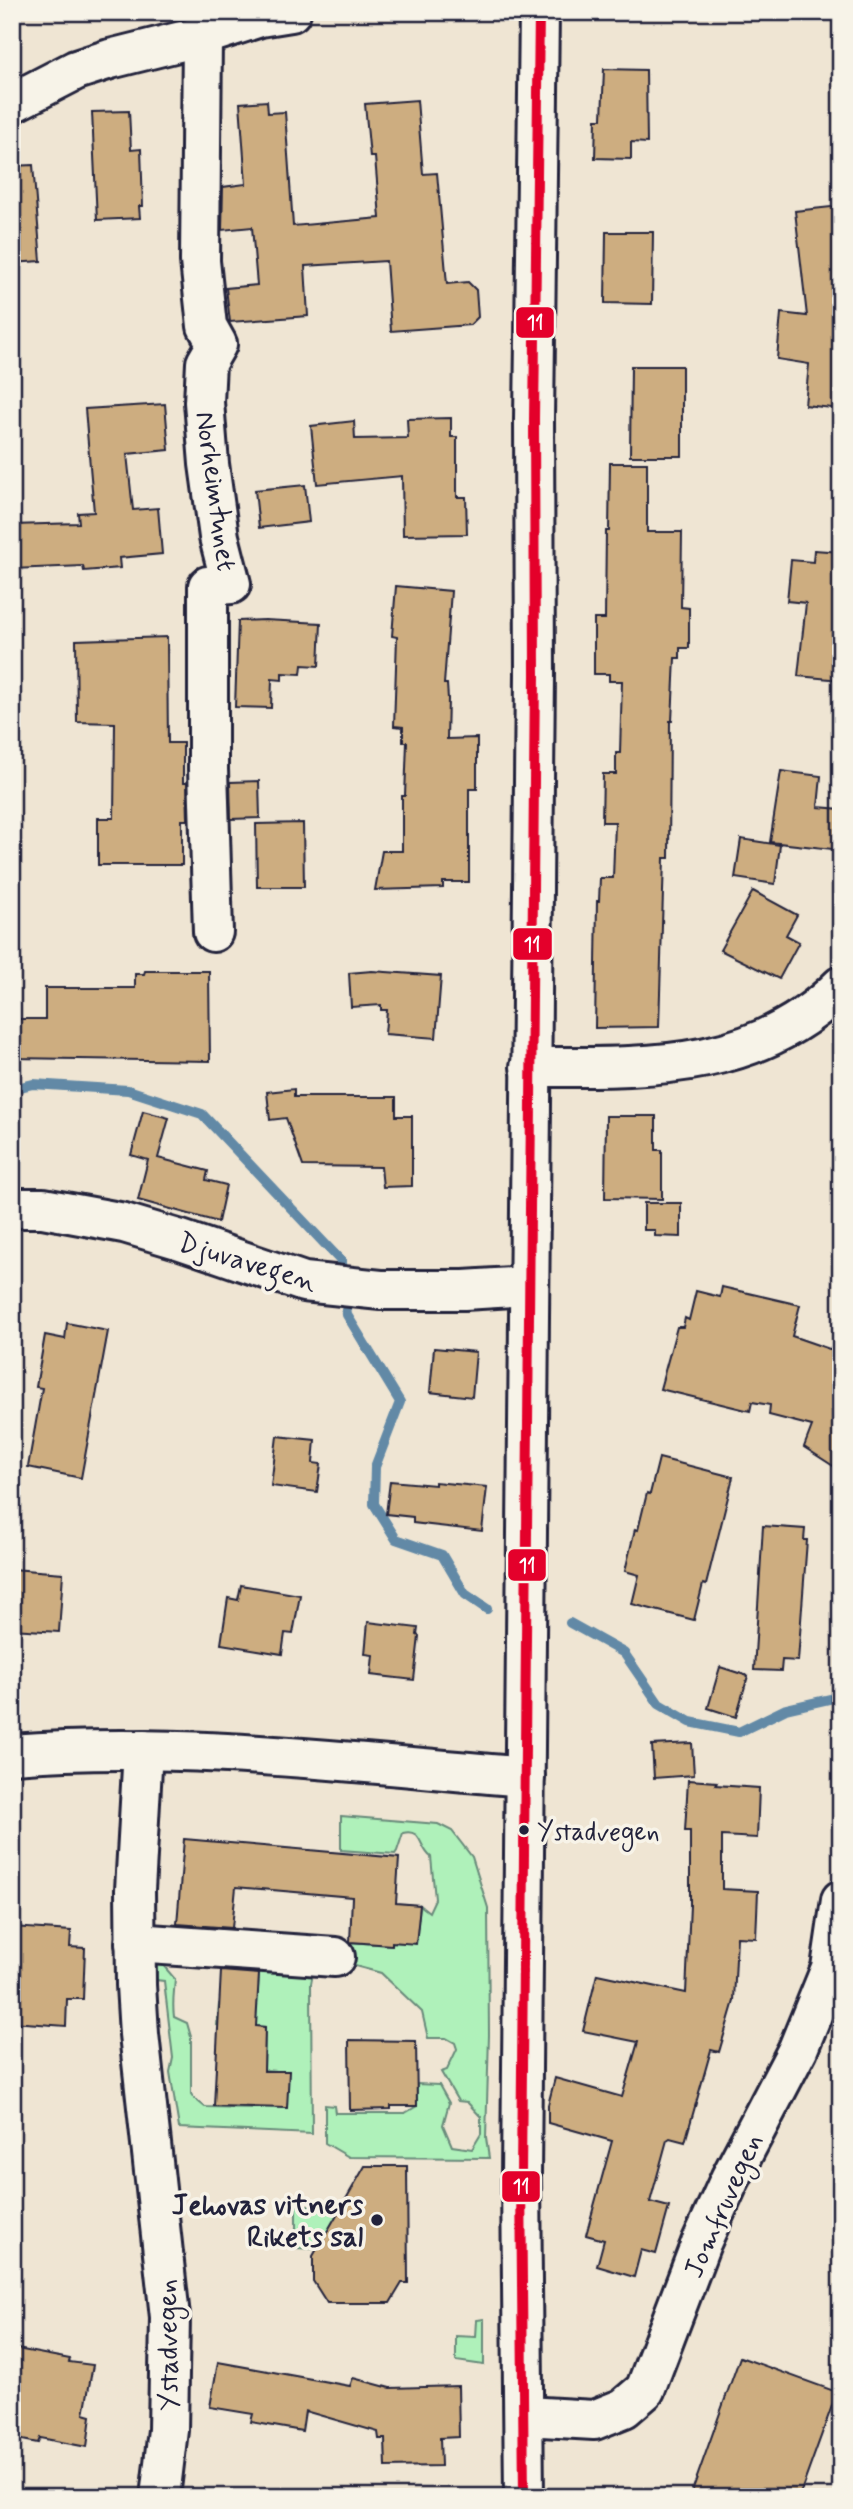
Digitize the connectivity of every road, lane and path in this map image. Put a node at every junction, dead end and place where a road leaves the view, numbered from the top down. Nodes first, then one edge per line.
1 (290, 12) edge
2 (539, 12) edge
3 (202, 36) junction
4 (12, 103) edge
5 (213, 932) dead end
6 (841, 986) edge
7 (530, 1067) junction
8 (12, 1208) edge
9 (528, 1286) junction
10 (143, 1750) junction
11 (12, 1754) edge
12 (525, 1777) junction
13 (841, 1900) edge
14 (135, 1943) junction
15 (335, 1958) dead end
16 (524, 2416) junction
17 (160, 2497) edge
18 (524, 2497) edge

1 - 3 street
2 - 7 street
3 - 4 street
3 - 5 street, Norheimtunet
6 - 7 street
7 - 9 street
8 - 9 street, Djuvavegen
9 - 12 street
10 - 11 street
10 - 12 street
10 - 14 street, Ystadvegen
12 - 16 street
13 - 16 street, Jomfruvegen
14 - 15 street
14 - 17 street, Ystadvegen
16 - 18 street

